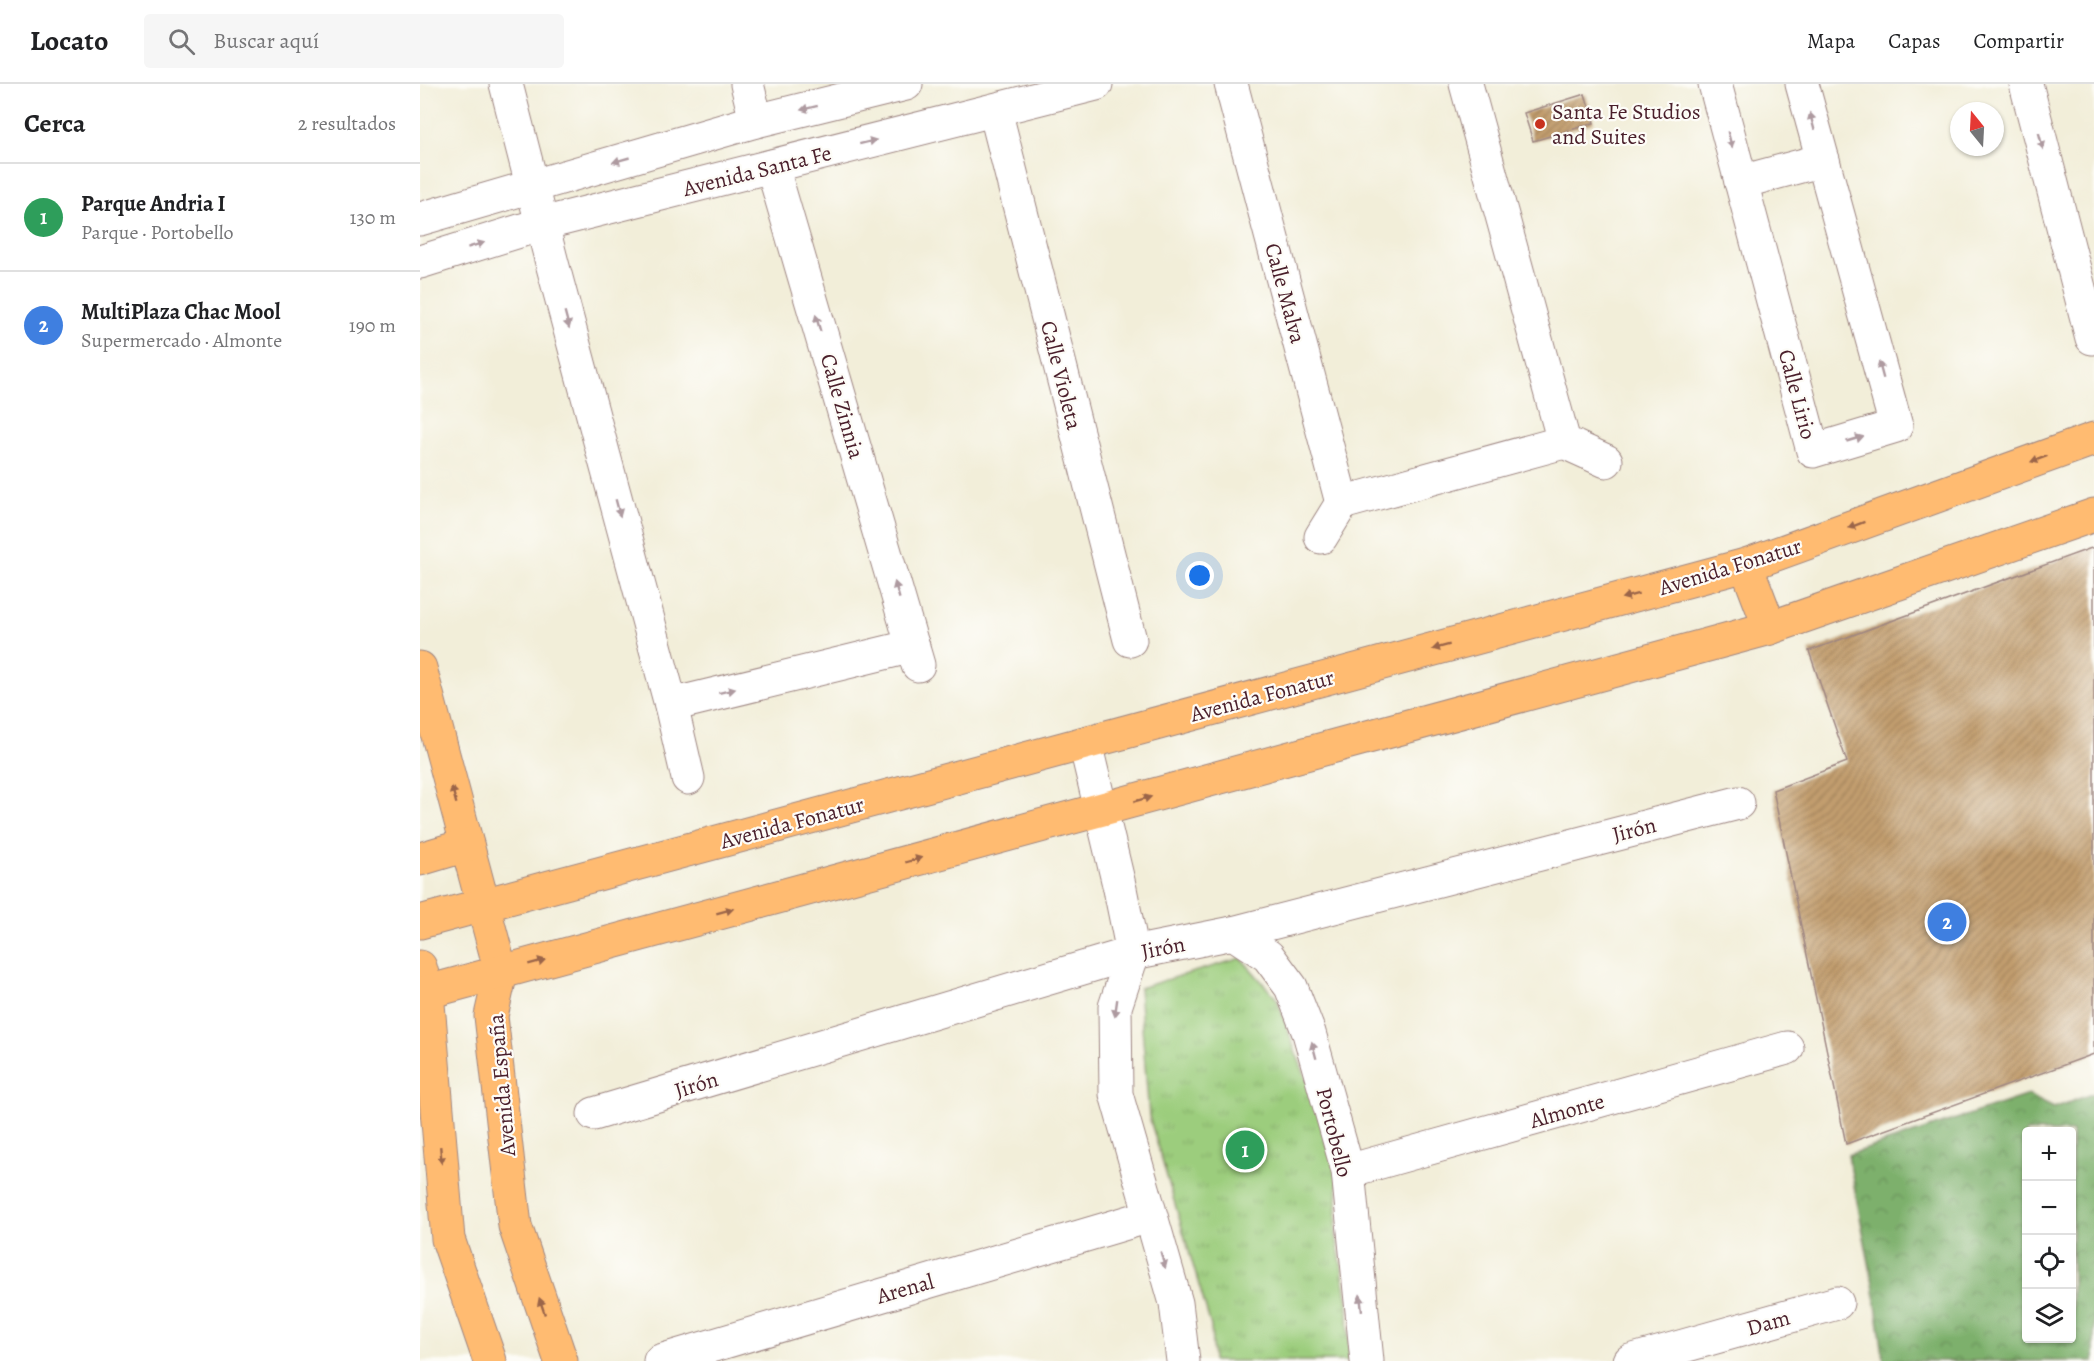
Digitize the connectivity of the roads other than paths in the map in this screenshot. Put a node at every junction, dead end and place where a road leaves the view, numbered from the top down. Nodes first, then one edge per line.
1 (506, 84) edge
2 (747, 84) edge
3 (906, 84) edge
4 (1096, 84) edge
5 (1231, 84) edge
6 (1466, 84) edge
7 (1715, 84) edge
8 (1802, 84) edge
9 (2026, 84) edge
10 (995, 110) junction
11 (756, 122) junction
12 (1823, 160) junction
13 (772, 166) junction
14 (1741, 182) junction
15 (532, 186) junction
16 (420, 219) edge
17 (542, 224) junction
18 (420, 262) edge
19 (2086, 284) edge
20 (2092, 338) dead end
21 (2094, 439) edge
22 (1564, 442) junction
23 (1606, 461) dead end
24 (1341, 503) junction
25 (2094, 514) edge
26 (1321, 537) dead end
27 (1746, 565) junction
28 (1770, 628) junction
29 (1130, 640) dead end
30 (420, 668) edge
31 (670, 705) junction
32 (1085, 743) junction
33 (688, 778) dead end
34 (1738, 803) dead end
35 (1101, 810) junction
36 (467, 845) junction
37 (420, 859) edge
38 (483, 905) junction
39 (420, 922) edge
40 (1233, 933) junction
41 (1133, 953) junction
42 (501, 972) junction
43 (422, 984) edge
44 (1787, 1048) dead end
45 (594, 1114) dead end
46 (1348, 1171) junction
47 (1150, 1216) junction
48 (1837, 1303) dead end
49 (660, 1360) edge
50 (490, 1361) edge
51 (561, 1361) edge
52 (1183, 1361) edge
53 (1367, 1361) edge
54 (1630, 1361) edge

1 - 15 street
2 - 11 street
3 -> 11 street, Avenida Santa Fe
4 - 10 street, Avenida Santa Fe
5 - 24 street, Calle Malva
6 - 22 street
7 -> 14 street, Calle Lirio
12 -> 8 street, Calle Lirio
9 -> 19 street
13 -> 10 street, Avenida Santa Fe
10 - 29 street, Calle Violeta
11 -> 15 street, Avenida Santa Fe
12 - 14 street
14 -> 12 street, Calle Lirio
13 - 17 street, Avenida Santa Fe
31 -> 13 street, Calle Zinnia
15 - 16 street, Avenida Santa Fe
15 - 17 street
18 -> 17 street, Avenida Santa Fe
17 -> 31 street
19 - 20 street
21 -> 27 main road, Avenida Fonatur
22 - 23 street
22 - 24 street
24 - 26 street
25 - 28 main road
27 - 28 main road
27 -> 32 main road, Avenida Fonatur
35 -> 28 main road
36 -> 30 main road, Avenida España
31 - 33 street
32 - 35 street
32 - 38 main road, Avenida Fonatur
34 - 40 street, Jirón
35 - 41 street
42 -> 35 main road
36 - 37 main road
36 - 38 main road, Avenida España
38 - 39 main road, Avenida Fonatur
38 - 42 main road, Avenida España
40 - 41 street, Jirón
46 -> 40 street, Portobello
41 - 45 street, Jirón
41 -> 47 street
42 - 43 main road
51 -> 42 main road, Avenida España
43 -> 50 main road
44 - 46 street, Almonte
53 -> 46 street, Portobello
47 - 49 street, Arenal
47 -> 52 street
48 - 54 street, Dam

